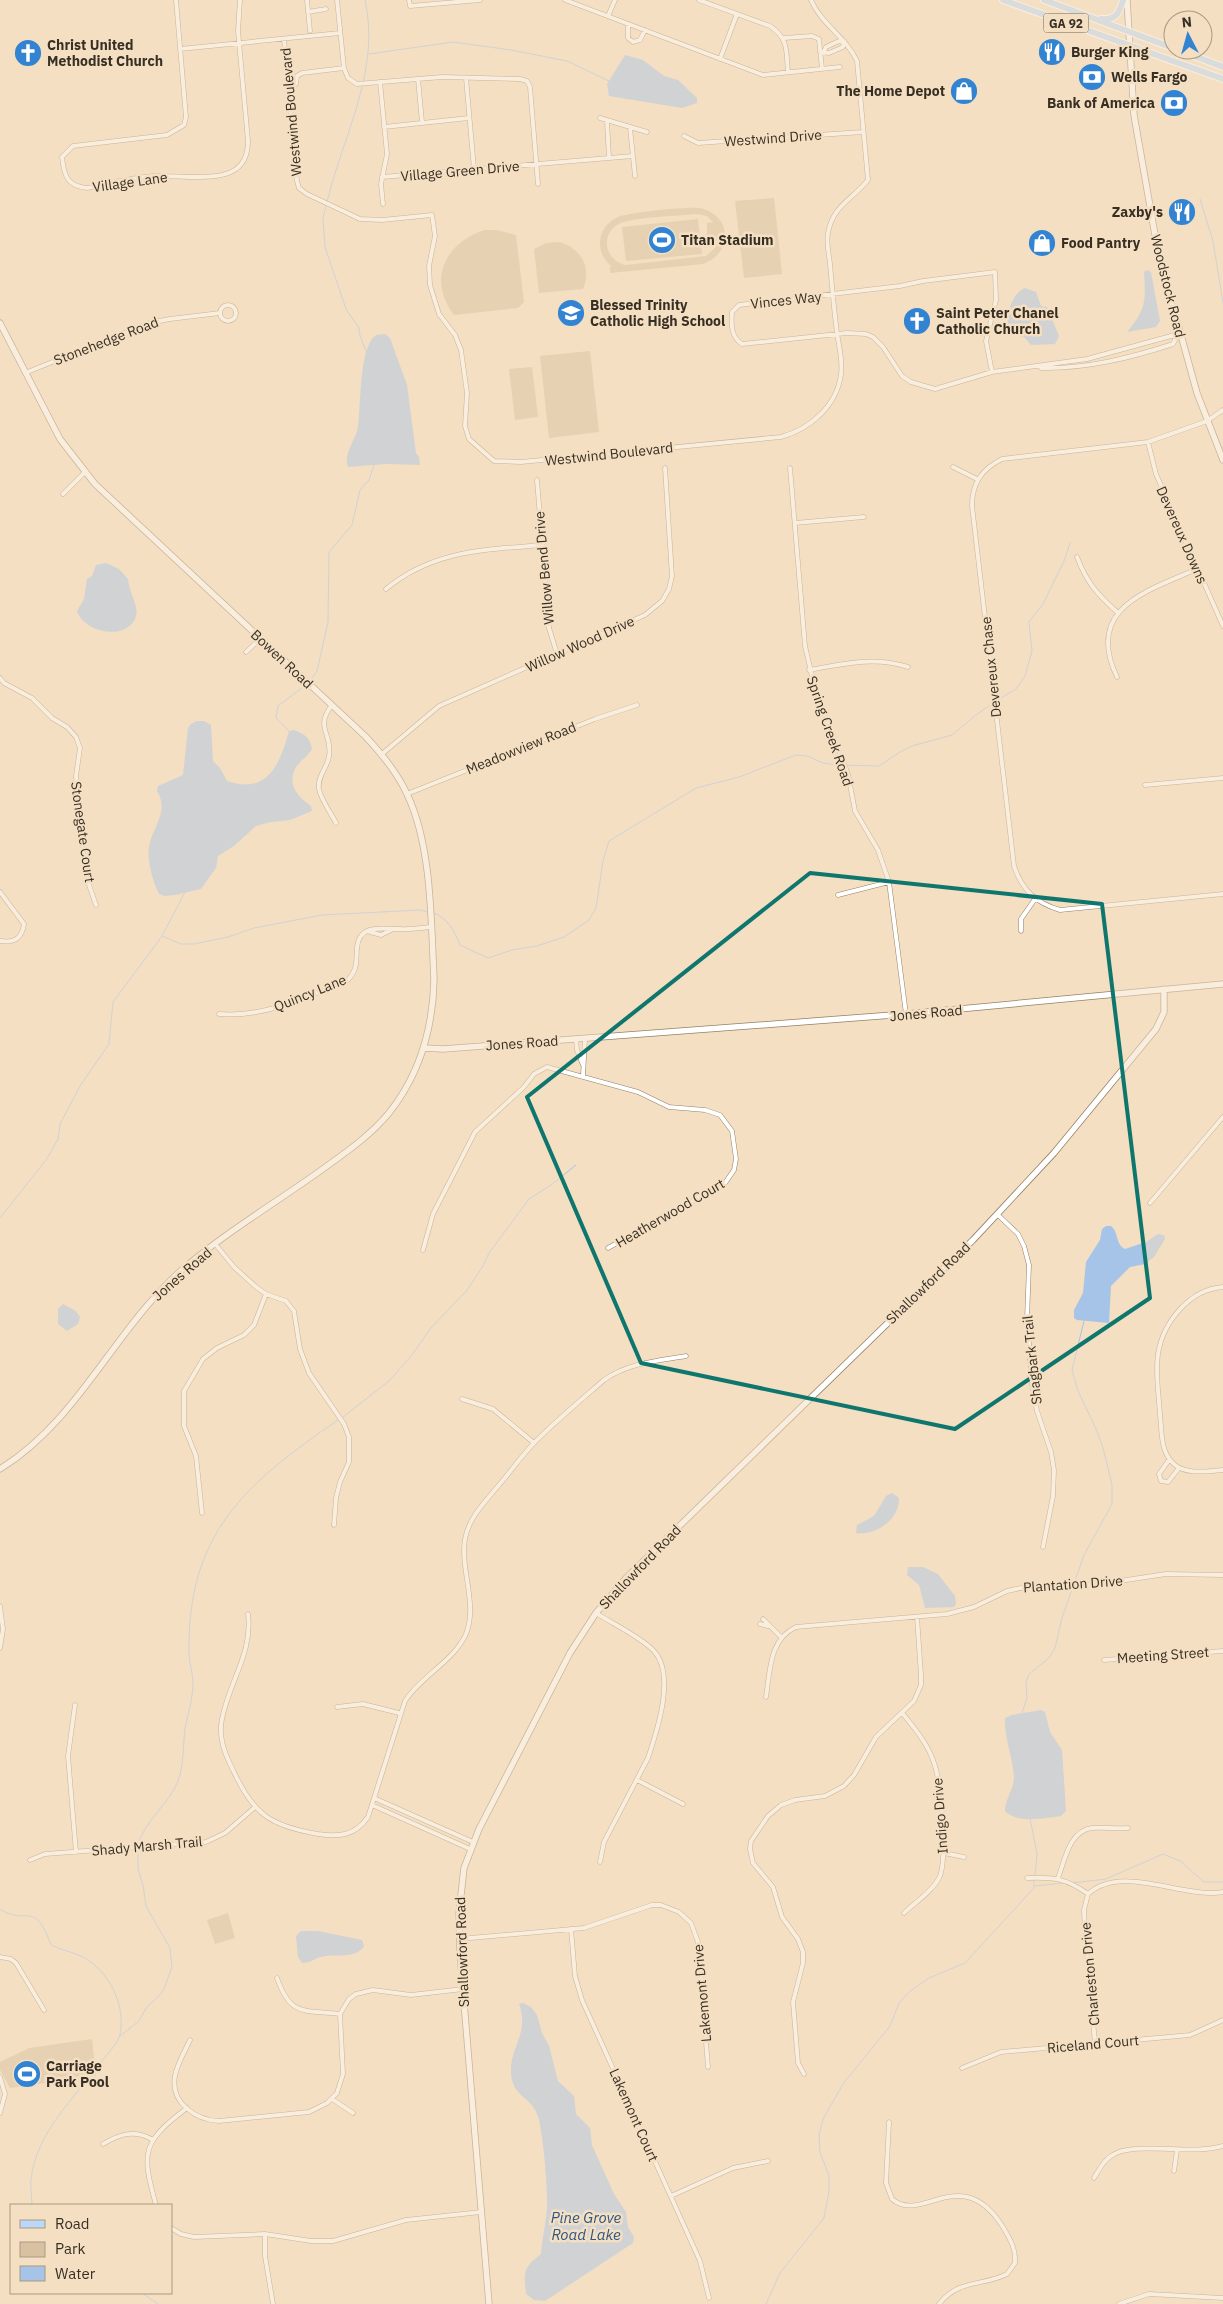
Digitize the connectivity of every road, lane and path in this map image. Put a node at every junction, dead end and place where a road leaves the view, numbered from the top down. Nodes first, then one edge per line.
1 (176, 0) edge
2 (240, 0) edge
3 (307, 0) edge
4 (337, 0) edge
5 (409, 0) edge
6 (468, 0) edge
7 (480, 0) edge
8 (565, 0) edge
9 (615, 0) edge
10 (699, 0) edge
11 (811, 0) edge
12 (1003, 0) edge
13 (1044, 0) edge
14 (1123, 0) edge
15 (1127, 0) edge
16 (576, 2) edge
17 (326, 10) dead end
18 (308, 12) junction
19 (737, 14) junction
20 (608, 16) junction
21 (1095, 18) junction
22 (628, 24) junction
23 (645, 30) junction
24 (310, 31) dead end
25 (1129, 31) junction
26 (340, 33) junction
27 (784, 38) junction
28 (284, 39) junction
29 (843, 42) junction
30 (239, 44) junction
31 (833, 44) junction
32 (1163, 44) edge
33 (1130, 46) junction
34 (180, 49) junction
35 (836, 50) junction
36 (822, 51) junction
37 (720, 59) junction
38 (1204, 60) edge
39 (840, 67) dead end
40 (1223, 67) edge
41 (344, 68) junction
42 (822, 69) junction
43 (788, 72) junction
44 (466, 78) junction
45 (418, 79) junction
46 (1223, 79) edge
47 (380, 82) junction
48 (296, 84) dead end
49 (469, 118) junction
50 (600, 118) dead end
51 (607, 120) junction
52 (422, 122) junction
53 (384, 126) junction
54 (630, 128) junction
55 (647, 132) dead end
56 (863, 132) junction
57 (684, 136) dead end
58 (632, 156) junction
59 (609, 158) junction
60 (537, 164) junction
61 (474, 169) junction
62 (634, 176) dead end
63 (382, 177) junction
64 (538, 184) dead end
65 (383, 204) dead end
66 (832, 295) junction
67 (220, 314) junction
68 (0, 323) edge
69 (837, 334) junction
70 (1178, 337) junction
71 (1034, 368) junction
72 (992, 372) junction
73 (25, 373) junction
74 (1223, 410) edge
75 (1207, 421) junction
76 (1148, 442) junction
77 (1223, 460) edge
78 (953, 466) dead end
79 (665, 468) dead end
80 (790, 468) dead end
81 (85, 472) junction
82 (977, 479) junction
83 (537, 480) dead end
84 (63, 494) dead end
85 (864, 517) dead end
86 (795, 523) junction
87 (542, 546) junction
88 (1077, 557) dead end
89 (1197, 569) junction
90 (386, 589) dead end
91 (1117, 612) junction
92 (1223, 626) edge
93 (260, 639) junction
94 (246, 652) dead end
95 (557, 654) junction
96 (908, 667) dead end
97 (809, 670) junction
98 (1117, 677) dead end
99 (0, 678) edge
100 (332, 705) junction
101 (637, 705) dead end
102 (382, 754) junction
103 (1223, 778) edge
104 (1145, 785) dead end
105 (407, 794) junction
106 (336, 823) dead end
107 (889, 882) junction
108 (0, 892) edge
109 (1223, 894) edge
110 (838, 895) dead end
111 (1035, 899) junction
112 (96, 906) dead end
113 (431, 927) junction
114 (394, 929) junction
115 (367, 931) junction
116 (1021, 931) dead end
117 (0, 941) edge
118 (1223, 984) edge
119 (1164, 989) junction
120 (218, 1014) dead end
121 (906, 1014) junction
122 (576, 1039) junction
123 (584, 1039) junction
124 (425, 1048) junction
125 (583, 1066) junction
126 (583, 1076) junction
127 (1223, 1117) edge
128 (1150, 1202) dead end
129 (998, 1215) junction
130 (216, 1245) junction
131 (608, 1248) dead end
132 (423, 1250) dead end
133 (1223, 1286) edge
134 (266, 1294) junction
135 (686, 1356) dead end
136 (462, 1399) dead end
137 (534, 1443) junction
138 (1170, 1460) junction
139 (1179, 1468) junction
140 (0, 1469) edge
141 (1223, 1470) edge
142 (202, 1513) dead end
143 (334, 1525) dead end
144 (1043, 1547) dead end
145 (1223, 1575) edge
146 (0, 1606) edge
147 (596, 1613) junction
148 (248, 1614) dead end
149 (917, 1617) junction
150 (763, 1619) dead end
151 (760, 1624) dead end
152 (770, 1626) junction
153 (782, 1637) junction
154 (0, 1648) edge
155 (1223, 1650) edge
156 (1104, 1660) dead end
157 (766, 1697) dead end
158 (76, 1705) dead end
159 (337, 1707) dead end
160 (399, 1714) junction
161 (903, 1714) junction
162 (637, 1780) junction
163 (374, 1798) junction
164 (683, 1804) dead end
165 (372, 1805) junction
166 (254, 1808) junction
167 (1128, 1828) dead end
168 (473, 1842) junction
169 (470, 1848) junction
170 (76, 1852) junction
171 (944, 1853) junction
172 (964, 1857) dead end
173 (30, 1860) dead end
174 (600, 1862) dead end
175 (1027, 1878) dead end
176 (1058, 1878) junction
177 (1223, 1892) edge
178 (1088, 1894) junction
179 (904, 1914) dead end
180 (571, 1929) junction
181 (459, 1939) junction
182 (0, 1957) edge
183 (277, 1978) dead end
184 (463, 1990) junction
185 (44, 2010) dead end
186 (340, 2014) junction
187 (1223, 2020) edge
188 (190, 2040) dead end
189 (1096, 2043) junction
190 (708, 2067) dead end
191 (962, 2068) dead end
192 (804, 2074) dead end
193 (0, 2077) edge
194 (332, 2099) junction
195 (187, 2108) junction
196 (0, 2112) edge
197 (353, 2113) dead end
198 (889, 2122) dead end
199 (153, 2140) junction
200 (103, 2144) dead end
201 (1223, 2146) edge
202 (1177, 2150) junction
203 (768, 2161) dead end
204 (1174, 2171) dead end
205 (1094, 2178) dead end
206 (670, 2196) junction
207 (156, 2204) edge
208 (481, 2212) junction
209 (172, 2229) edge
210 (265, 2234) junction
211 (709, 2298) dead end
212 (1223, 2298) edge
213 (273, 2304) edge
214 (489, 2304) edge
215 (939, 2304) edge
216 (1119, 2304) edge

1 - 34 street, Village Lane
2 - 30 street, Village Lane
3 - 18 street
4 - 26 street
5 - 6 street
6 - 7 street
8 - 16 street
9 - 20 street
10 - 19 street
11 - 29 street, Westwind Boulevard
12 - 33 main road, GA 92
13 - 21 main road, GA 92
14 - 21 main road
15 - 25 street, Woodstock Road
16 - 20 street
17 - 18 street
18 - 24 street
19 - 27 street
19 - 37 street
20 - 22 street
21 - 25 main road, GA 92
22 - 23 street
22 - 23 street
23 - 37 street
25 - 32 main road, GA 92
25 - 33 street, Woodstock Road
26 - 28 street
26 - 41 street
27 - 36 street
27 - 43 street
28 - 30 street
28 - 69 street, Westwind Boulevard
29 - 31 street
29 - 35 street
29 - 56 street, Westwind Boulevard
30 - 34 street
30 - 34 street, Village Lane
31 - 35 street
31 - 36 street
33 - 46 main road, GA 92
33 - 70 street, Woodstock Road
35 - 36 street
36 - 42 street
37 - 43 street
38 - 40 main road
39 - 42 street
41 - 47 street, Village Green Drive
41 - 48 street
42 - 43 street
44 - 45 street, Village Green Drive
44 - 49 street
44 - 60 street, Village Green Drive
45 - 47 street, Village Green Drive
45 - 52 street
47 - 53 street, Village Green Drive
49 - 52 street
49 - 61 street
50 - 51 street
51 - 54 street
51 - 59 street
52 - 53 street
53 - 63 street, Village Green Drive
54 - 55 street
54 - 58 street
56 - 57 street, Westwind Drive
56 - 66 street, Westwind Boulevard
58 - 59 street, Village Green Drive
58 - 62 street
59 - 60 street, Village Green Drive
60 - 61 street, Village Green Drive
60 - 64 street, Village Green Drive
61 - 63 street, Village Green Drive
63 - 65 street, Village Green Drive
66 - 69 street, Westwind Boulevard
66 - 69 street, Vinces Way
66 - 72 street, Vinces Way
67 - 67 street, Stonehedge Road
67 - 73 street, Stonehedge Road
68 - 73 street, Bowen Road
69 - 72 street, Vinces Way
70 - 71 street, Vinces Way
70 - 71 street, Vinces Way
70 - 75 street, Woodstock Road
71 - 72 street, Vinces Way
73 - 81 street, Bowen Road
74 - 75 street
75 - 76 street
75 - 77 street, Woodstock Road
76 - 82 street
76 - 89 street, Devereux Downs
78 - 82 street
79 - 95 street, Willow Wood Drive
80 - 86 street, Spring Creek Road
81 - 84 street
81 - 93 street, Bowen Road
82 - 111 street, Devereux Chase
83 - 87 street, Willow Bend Drive
85 - 86 street
86 - 97 street, Spring Creek Road
87 - 90 street
87 - 95 street, Willow Bend Drive
88 - 91 street
89 - 91 street
89 - 92 street, Devereux Downs
91 - 98 street
93 - 94 street
93 - 100 street, Bowen Road
95 - 102 street, Willow Wood Drive
96 - 97 street
97 - 107 street, Spring Creek Road
99 - 112 street, Stonegate Court
100 - 102 street, Bowen Road
100 - 106 street
101 - 105 street, Meadowview Road
102 - 105 street, Bowen Road
103 - 104 street
105 - 113 street, Bowen Road
107 - 110 street
107 - 121 street, Spring Creek Road
108 - 117 street
109 - 111 street, Devereux Chase
111 - 116 street
113 - 114 street
113 - 124 street, Bowen Road
114 - 115 street
114 - 115 street
115 - 120 street, Quincy Lane
118 - 119 street, Jones Road
119 - 121 street, Jones Road
119 - 129 street, Shallowford Road
121 - 123 street, Jones Road
122 - 123 street, Jones Road
122 - 124 street, Jones Road
122 - 125 street
123 - 125 street
124 - 130 street, Jones Road
125 - 126 street
126 - 131 street, Heatherwood Court
126 - 132 street, Heatherwood Court
127 - 128 street
129 - 144 street, Shagbark Trail
129 - 147 street, Shallowford Road
130 - 134 street
130 - 140 street, Jones Road
133 - 138 street
134 - 142 street
134 - 143 street
135 - 137 street
136 - 137 street
137 - 160 street
138 - 139 street
138 - 139 street
139 - 141 street
145 - 149 street, Plantation Drive
146 - 154 street
147 - 162 street
147 - 168 street, Shallowford Road
148 - 166 street
149 - 153 street, Plantation Drive
149 - 161 street
150 - 152 street
151 - 152 street
152 - 153 street
153 - 157 street
155 - 156 street, Meeting Street
158 - 170 street
159 - 160 street
160 - 163 street
161 - 171 street, Indigo Drive
161 - 192 street
162 - 164 street
162 - 174 street
163 - 165 street
163 - 168 street
165 - 166 street
165 - 169 street
166 - 170 street, Shady Marsh Trail
167 - 176 street
168 - 169 street, Shallowford Road
169 - 181 street, Shallowford Road
170 - 173 street, Shady Marsh Trail
171 - 172 street
171 - 179 street, Indigo Drive
175 - 176 street
176 - 178 street
177 - 178 street
178 - 189 street, Charleston Drive
180 - 181 street, Lakemont Drive
180 - 190 street, Lakemont Drive
180 - 206 street, Lakemont Court
181 - 184 street, Shallowford Road
182 - 185 street
183 - 186 street
184 - 186 street
184 - 208 street, Shallowford Road
186 - 194 street
187 - 189 street, Riceland Court
188 - 195 street
189 - 191 street, Riceland Court
193 - 196 street
194 - 195 street
194 - 197 street
195 - 199 street
198 - 215 street
199 - 200 street
199 - 207 street
201 - 202 street
202 - 204 street
202 - 205 street
203 - 206 street
206 - 211 street, Lakemont Court
208 - 210 street
208 - 214 street, Shallowford Road
209 - 210 street
210 - 213 street
212 - 216 street

